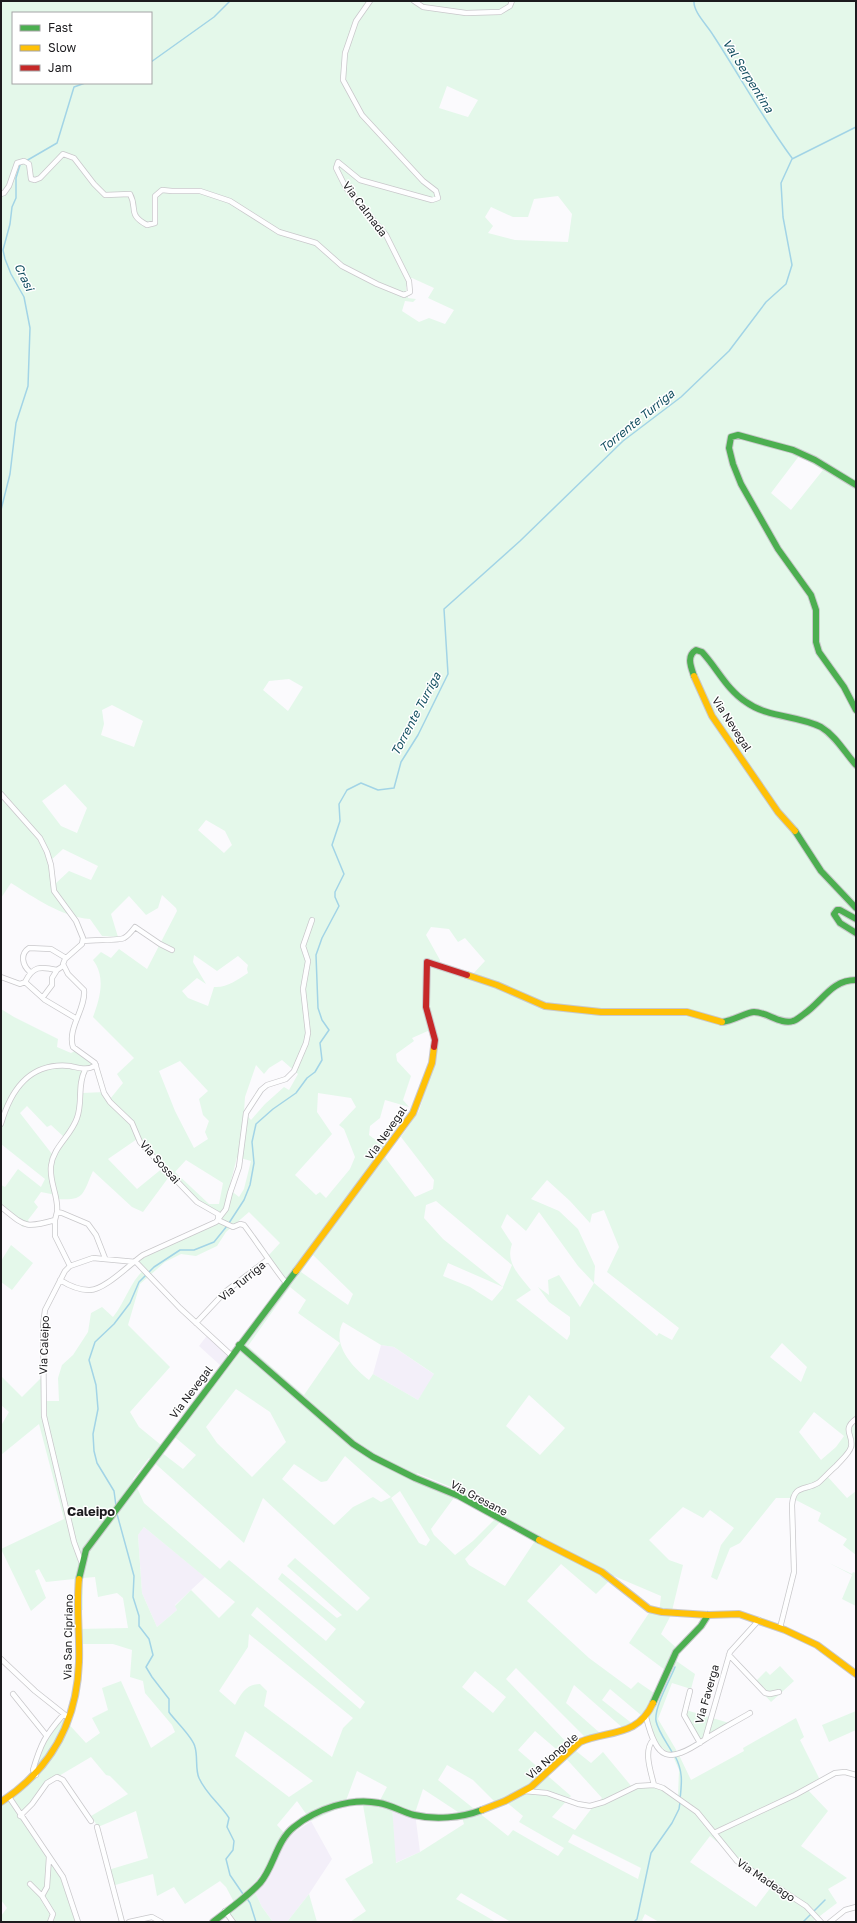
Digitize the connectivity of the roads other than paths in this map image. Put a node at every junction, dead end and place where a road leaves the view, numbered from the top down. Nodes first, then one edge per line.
1 (370, 1) edge
2 (414, 1) edge
3 (512, 1) edge
4 (1, 194) edge
5 (856, 485) edge
6 (856, 710) edge
7 (856, 765) edge
8 (1, 794) edge
9 (856, 908) edge
10 (856, 919) edge
11 (312, 920) dead end
12 (856, 933) edge
13 (83, 941) junction
14 (172, 950) dead end
15 (66, 958) junction
16 (63, 966) junction
17 (57, 970) junction
18 (30, 972) junction
19 (1, 977) edge
20 (856, 980) edge
21 (25, 982) junction
22 (43, 997) junction
23 (77, 1019) junction
24 (96, 1066) junction
25 (85, 1070) junction
26 (1, 1124) edge
27 (1, 1207) edge
28 (57, 1212) junction
29 (55, 1220) junction
30 (220, 1221) junction
31 (105, 1258) junction
32 (267, 1260) junction
33 (134, 1261) junction
34 (70, 1266) junction
35 (60, 1280) junction
36 (286, 1283) junction
37 (196, 1323) junction
38 (239, 1346) junction
39 (231, 1355) junction
40 (856, 1419) edge
41 (81, 1561) junction
42 (708, 1615) junction
43 (759, 1620) junction
44 (780, 1628) junction
45 (729, 1655) junction
46 (1, 1659) edge
47 (856, 1674) edge
48 (690, 1691) dead end
49 (778, 1692) dead end
50 (13, 1694) dead end
51 (750, 1713) dead end
52 (66, 1717) junction
53 (646, 1717) junction
54 (46, 1735) junction
55 (653, 1740) junction
56 (702, 1741) junction
57 (36, 1775) junction
58 (856, 1775) edge
59 (654, 1785) junction
60 (524, 1791) junction
61 (9, 1798) junction
62 (1, 1802) edge
63 (20, 1816) junction
64 (91, 1821) dead end
65 (97, 1827) dead end
66 (714, 1833) junction
67 (49, 1857) junction
68 (30, 1884) dead end
69 (42, 1896) junction
70 (856, 1908) edge
71 (225, 1912) junction
72 (819, 1921) edge
73 (50, 1922) edge
74 (78, 1922) edge
75 (122, 1922) edge
76 (129, 1922) edge
77 (161, 1922) edge
78 (213, 1922) edge
79 (233, 1922) edge
80 (830, 1922) edge

1 - 4 street, Via Calmada
2 - 3 street
5 - 6 main road
7 - 9 main road, Via Nevegal
8 - 13 street
10 - 12 main road
11 - 30 street
13 - 14 street
13 - 15 street
15 - 16 street
15 - 18 street
16 - 17 street
16 - 23 street
17 - 18 street
17 - 22 street
18 - 21 street
19 - 21 street
20 - 36 main road, Via Nevegal
21 - 22 street
22 - 23 street
23 - 24 street
24 - 25 street
24 - 30 street, Via Sossai
25 - 26 street
25 - 28 street
27 - 29 street
28 - 29 street
28 - 31 street
29 - 34 street
30 - 32 street
30 - 33 street
31 - 33 street
31 - 34 street
32 - 36 street, Via Turriga
32 - 37 street, Via Turriga
33 - 35 street
33 - 37 street
34 - 35 street, Via Caleipo
35 - 41 street, Via Caleipo
36 - 38 main road, Via Nevegal
37 - 39 street
38 - 39 main road, Via Nevegal
38 - 42 main road, Via Gresane
39 - 41 main road, Via Nevegal
40 - 44 street
41 - 52 main road, Via San Cipriano
42 - 43 main road
42 - 53 main road, Via Nongole
43 - 44 main road
43 - 45 street, Via Faverga
44 - 47 main road
45 - 49 street, Via Faverga
45 - 56 street, Via Faverga
46 - 52 street
48 - 56 street
50 - 54 street
51 - 56 street
52 - 54 street, Via San Cipriano
52 - 57 main road, Via San Cipriano
53 - 55 street
53 - 60 main road, Via Nongole
54 - 57 street, Via San Cipriano
55 - 56 street
55 - 59 street
57 - 61 main road, Via San Cipriano
58 - 66 street
59 - 60 street
59 - 66 street, Via Madeago
60 - 71 main road, Via Nongole
61 - 62 main road, Via San Cipriano
61 - 63 street
63 - 64 street
63 - 67 street
65 - 75 street
66 - 72 street, Via Madeago
67 - 69 street
67 - 74 street
68 - 69 street
69 - 73 street
70 - 80 street
71 - 78 main road, Via Nongole
71 - 79 street
76 - 77 street

